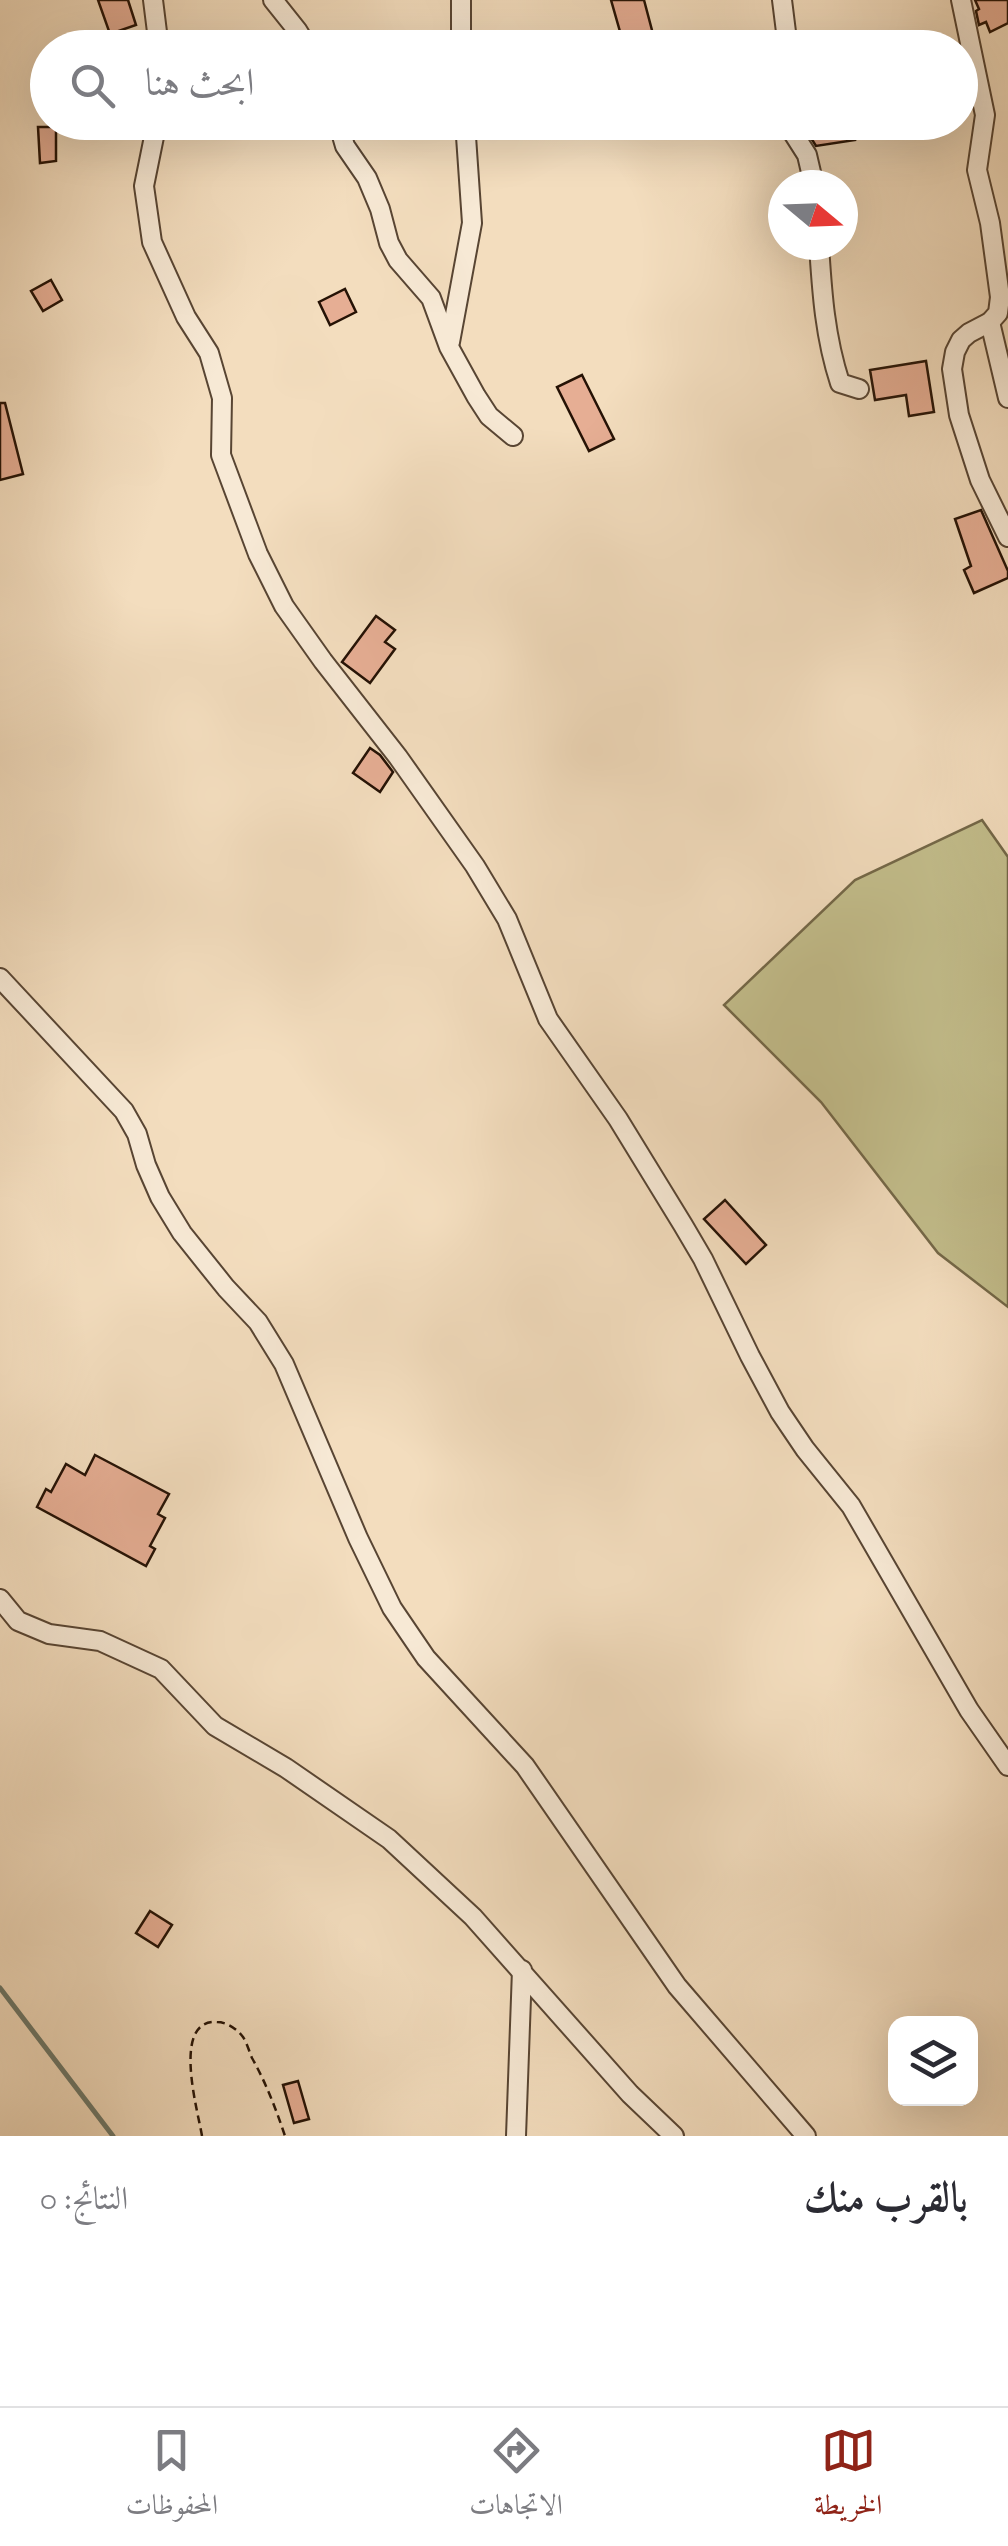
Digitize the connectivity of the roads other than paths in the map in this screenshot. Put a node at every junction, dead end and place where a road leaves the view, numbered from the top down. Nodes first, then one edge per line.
1 (154, 0) edge
2 (274, 0) edge
3 (461, 0) edge
4 (782, 0) edge
5 (961, 0) edge
6 (157, 30) edge
7 (297, 30) edge
8 (461, 30) edge
9 (786, 30) edge
10 (967, 30) edge
11 (978, 85) edge
12 (153, 140) edge
13 (343, 140) edge
14 (466, 140) edge
15 (797, 140) edge
16 (810, 170) edge
17 (820, 260) edge
18 (990, 322) junction
19 (449, 347) junction
20 (858, 389) dead end
21 (1008, 398) edge
22 (513, 436) dead end
23 (1008, 537) edge
24 (0, 978) edge
25 (0, 1599) edge
26 (1008, 1766) edge
27 (522, 1970) junction
28 (804, 2135) edge
29 (516, 2136) edge
30 (674, 2136) edge

1 - 6 street
2 - 7 street
3 - 8 street
4 - 9 street
5 - 10 street
11 - 18 street
12 - 26 street
13 - 19 street
14 - 19 street
15 - 16 street
17 - 20 street
18 - 21 street
18 - 23 street
19 - 22 street
24 - 28 street
25 - 27 street
27 - 29 street
27 - 30 street

